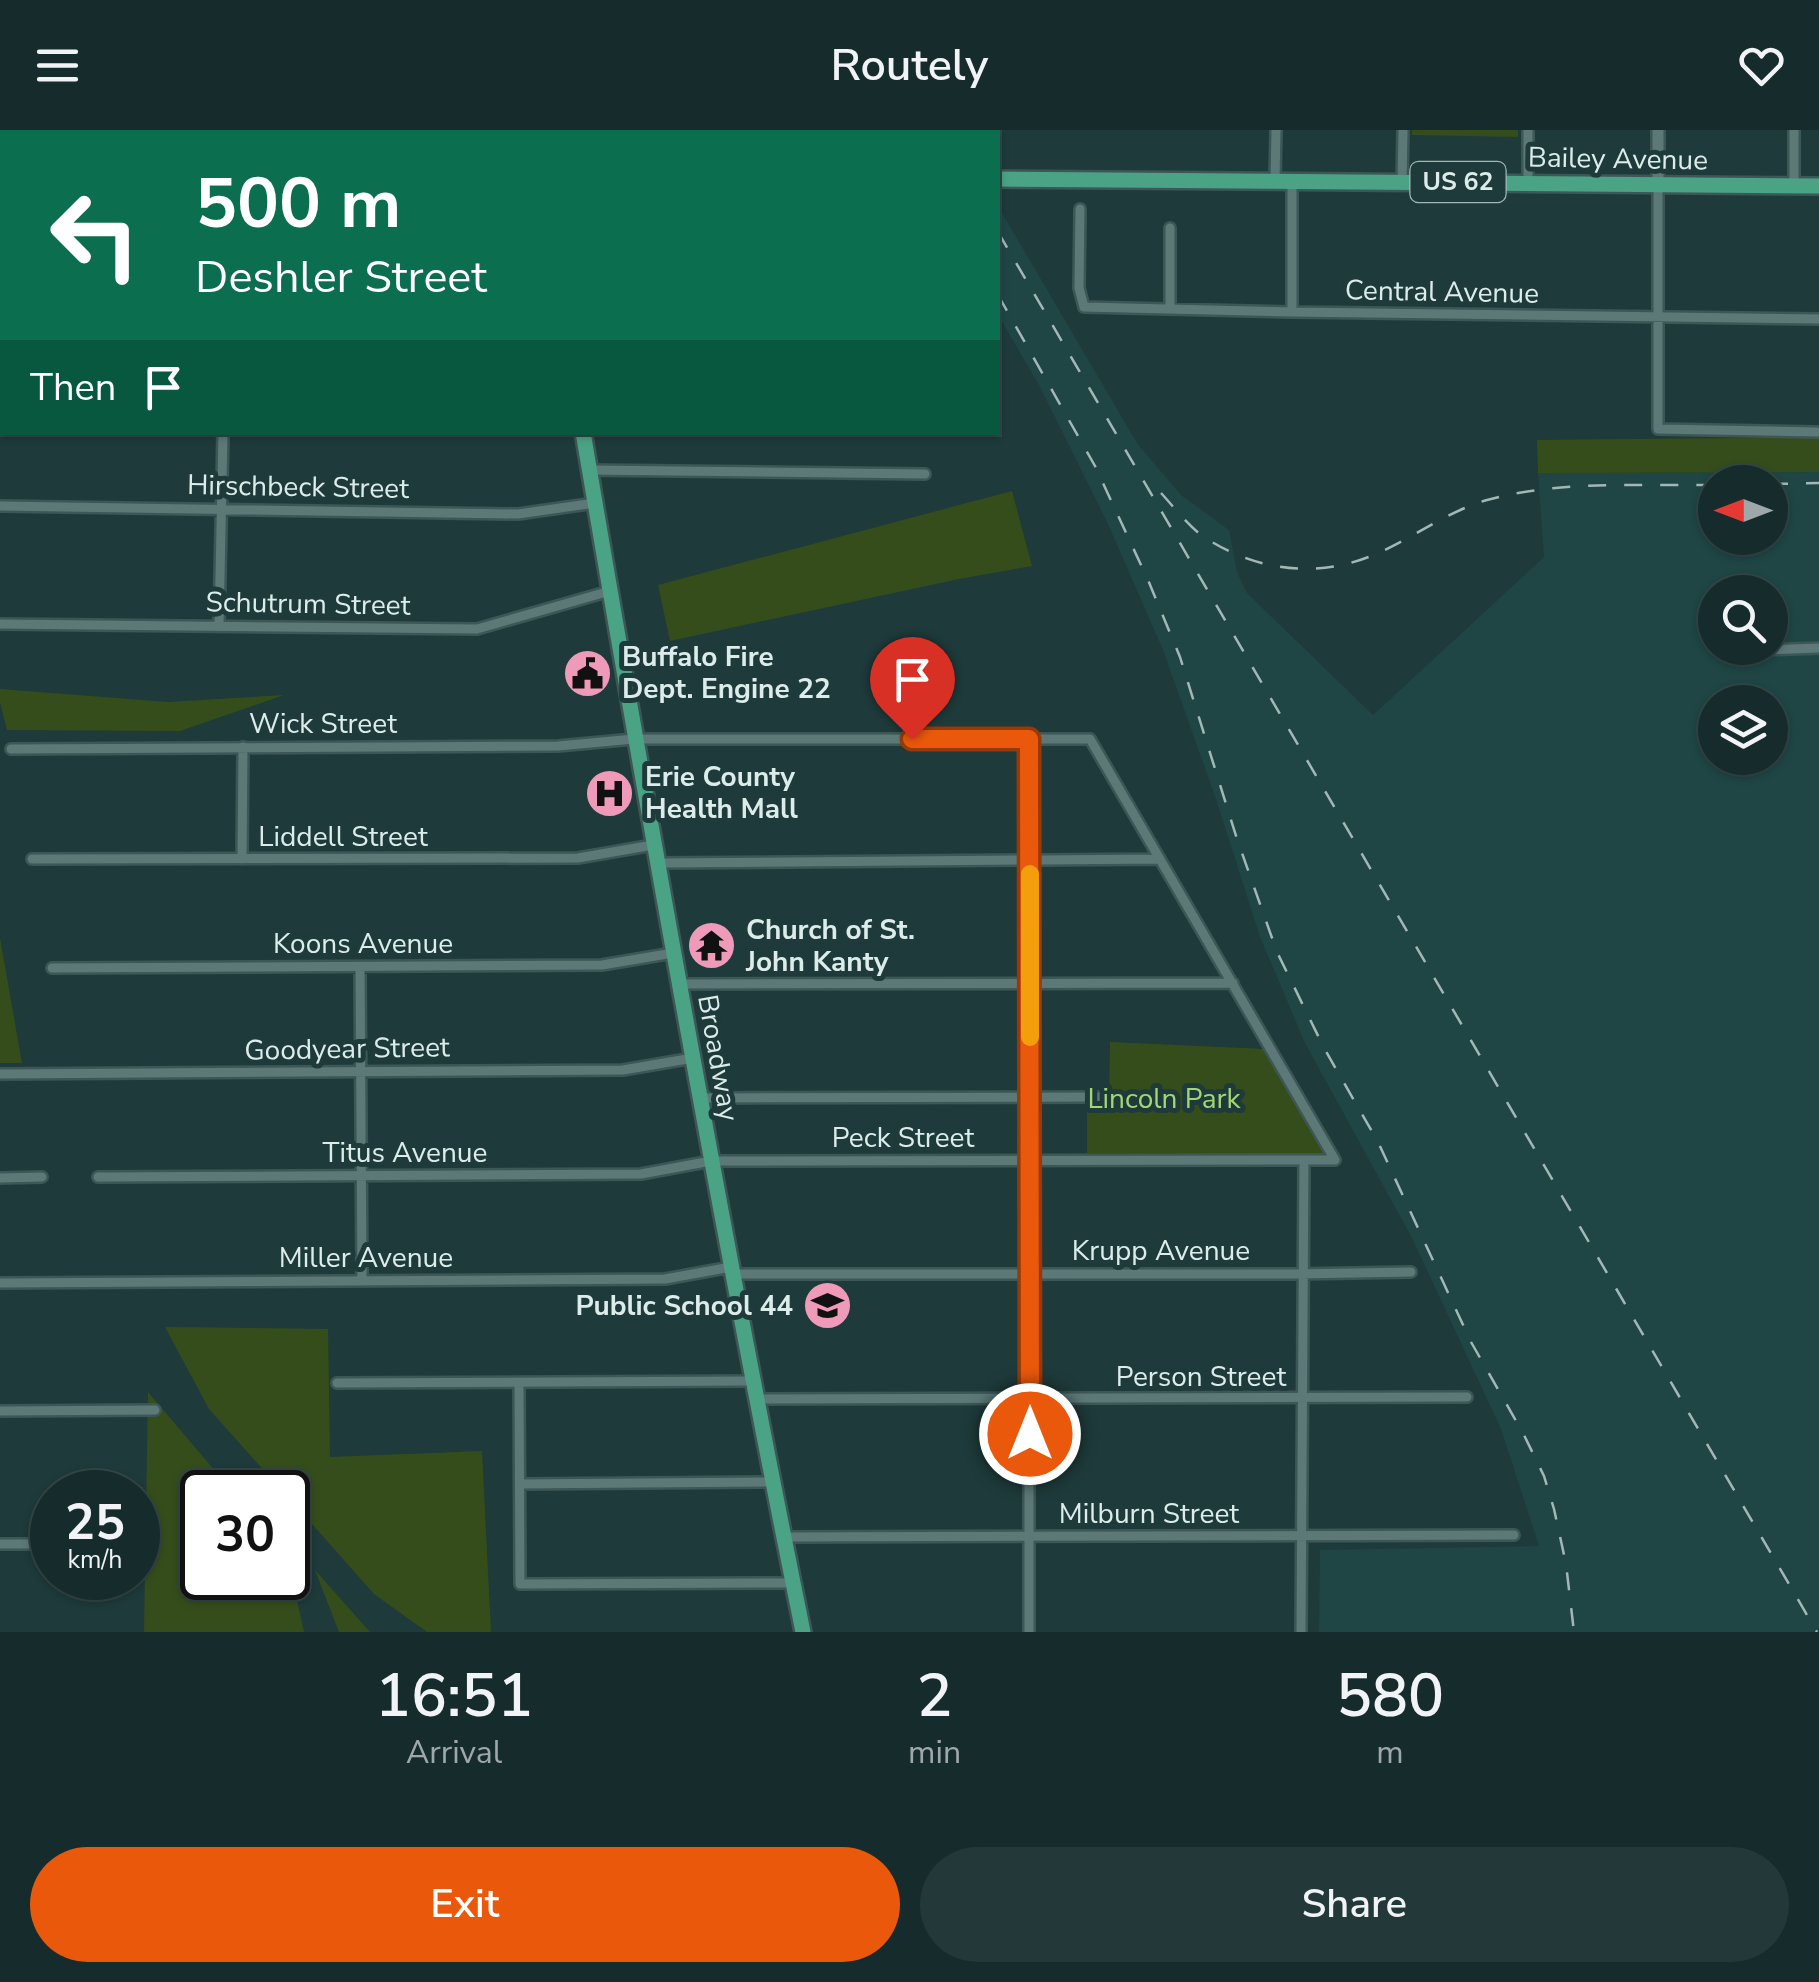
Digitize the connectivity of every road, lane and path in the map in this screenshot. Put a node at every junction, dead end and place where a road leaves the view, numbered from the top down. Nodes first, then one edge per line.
1 (1276, 130) edge
2 (1403, 130) edge
3 (1528, 130) edge
4 (1658, 130) edge
5 (1794, 130) edge
6 (1000, 178) edge
7 (1284, 181) junction
8 (1402, 182) junction
9 (1528, 183) junction
10 (1658, 184) junction
11 (1794, 186) junction
12 (1819, 186) edge
13 (1080, 209) dead end
14 (1170, 228) dead end
15 (1170, 308) junction
16 (1292, 312) junction
17 (1659, 317) junction
18 (1819, 320) edge
19 (1817, 432) edge
20 (223, 435) edge
21 (583, 435) edge
22 (589, 470) junction
23 (925, 474) dead end
24 (595, 503) junction
25 (0, 506) edge
26 (222, 508) junction
27 (610, 591) junction
28 (0, 624) edge
29 (219, 625) junction
30 (1819, 648) edge
31 (1788, 649) edge
32 (634, 738) junction
33 (1029, 739) junction
34 (242, 747) junction
35 (12, 749) dead end
36 (653, 846) junction
37 (1159, 858) junction
38 (32, 859) dead end
39 (242, 859) junction
40 (1030, 860) junction
41 (657, 863) junction
42 (674, 953) junction
43 (360, 967) junction
44 (52, 968) dead end
45 (1030, 982) junction
46 (1233, 983) junction
47 (679, 984) junction
48 (693, 1058) junction
49 (361, 1071) junction
50 (0, 1074) edge
51 (1030, 1097) junction
52 (1106, 1097) dead end
53 (700, 1098) junction
54 (1304, 1160) junction
55 (712, 1161) junction
56 (1030, 1161) junction
57 (362, 1175) junction
58 (0, 1178) edge
59 (42, 1178) dead end
60 (98, 1178) dead end
61 (731, 1270) junction
62 (1411, 1272) dead end
63 (1304, 1273) junction
64 (1030, 1274) junction
65 (362, 1280) junction
66 (0, 1282) edge
67 (752, 1381) junction
68 (519, 1383) junction
69 (337, 1384) dead end
70 (1467, 1397) dead end
71 (1303, 1399) junction
72 (755, 1400) junction
73 (1030, 1400) junction
74 (155, 1410) dead end
75 (0, 1411) edge
76 (772, 1482) junction
77 (520, 1484) junction
78 (1514, 1535) dead end
79 (784, 1536) junction
80 (1030, 1537) junction
81 (1302, 1537) junction
82 (0, 1544) edge
83 (30, 1544) edge
84 (793, 1583) junction
85 (803, 1632) edge
86 (1029, 1632) edge
87 (1302, 1632) edge

1 - 7 street
2 - 8 street
3 - 9 street
4 - 10 street
5 - 11 street
6 - 7 main road, Bailey Avenue / US 62
7 - 8 main road, Bailey Avenue / US 62
7 - 16 street
8 - 9 main road, Bailey Avenue / US 62
9 - 10 main road, Bailey Avenue / US 62
10 - 11 main road, Bailey Avenue / US 62
10 - 17 street
11 - 12 main road, Bailey Avenue / US 62
13 - 15 street, Central Avenue
14 - 15 street
15 - 16 street, Central Avenue
16 - 17 street, Central Avenue
17 - 18 street, Central Avenue
17 - 19 street
20 - 26 street
21 - 22 main road, Broadway
22 - 23 street
22 - 24 main road, Broadway
24 - 26 street, Hirschbeck Street
24 - 27 main road, Broadway
25 - 26 street, Hirschbeck Street
26 - 29 street
27 - 29 street, Schutrum Street
27 - 32 main road, Broadway
28 - 29 street, Schutrum Street
30 - 31 street
32 - 33 street, Wick Street
32 - 34 street, Wick Street
32 - 36 main road, Broadway
33 - 37 street, Wick Street
33 - 40 street
34 - 35 street, Wick Street
34 - 39 street
36 - 39 street, Liddell Street
36 - 41 main road, Broadway
37 - 40 street
37 - 46 street
38 - 39 street, Liddell Street
40 - 41 street
40 - 45 street
41 - 42 main road, Broadway
42 - 43 street, Koons Avenue
42 - 47 main road, Broadway
43 - 44 street, Koons Avenue
43 - 49 street
45 - 46 street
45 - 47 street
45 - 51 street
46 - 54 street, Peck Street
47 - 48 main road, Broadway
48 - 49 street, Goodyear Street
48 - 53 main road, Broadway
49 - 50 street, Goodyear Street
49 - 57 street
51 - 52 street
51 - 53 street
51 - 56 street
53 - 55 main road, Broadway
54 - 56 street, Peck Street
54 - 63 street
55 - 56 street, Peck Street
55 - 57 street, Titus Avenue
55 - 61 main road, Broadway
56 - 64 street
57 - 60 street, Titus Avenue
57 - 65 street
58 - 59 street
61 - 64 street, Krupp Avenue
61 - 65 street, Miller Avenue
61 - 67 main road, Broadway
62 - 63 street, Krupp Avenue
63 - 64 street, Krupp Avenue
63 - 71 street
64 - 73 street
65 - 66 street, Miller Avenue
67 - 68 street
67 - 72 main road, Broadway
68 - 69 street
68 - 77 street
70 - 71 street, Person Street
71 - 73 street, Person Street
71 - 81 street
72 - 73 street, Person Street
72 - 76 main road, Broadway
73 - 80 street
74 - 75 street
76 - 77 street
76 - 79 main road, Broadway
77 - 84 street
78 - 81 street, Milburn Street
79 - 80 street, Milburn Street
79 - 84 main road, Broadway
80 - 81 street, Milburn Street
80 - 86 street
81 - 87 street
82 - 83 street
84 - 85 main road, Broadway

